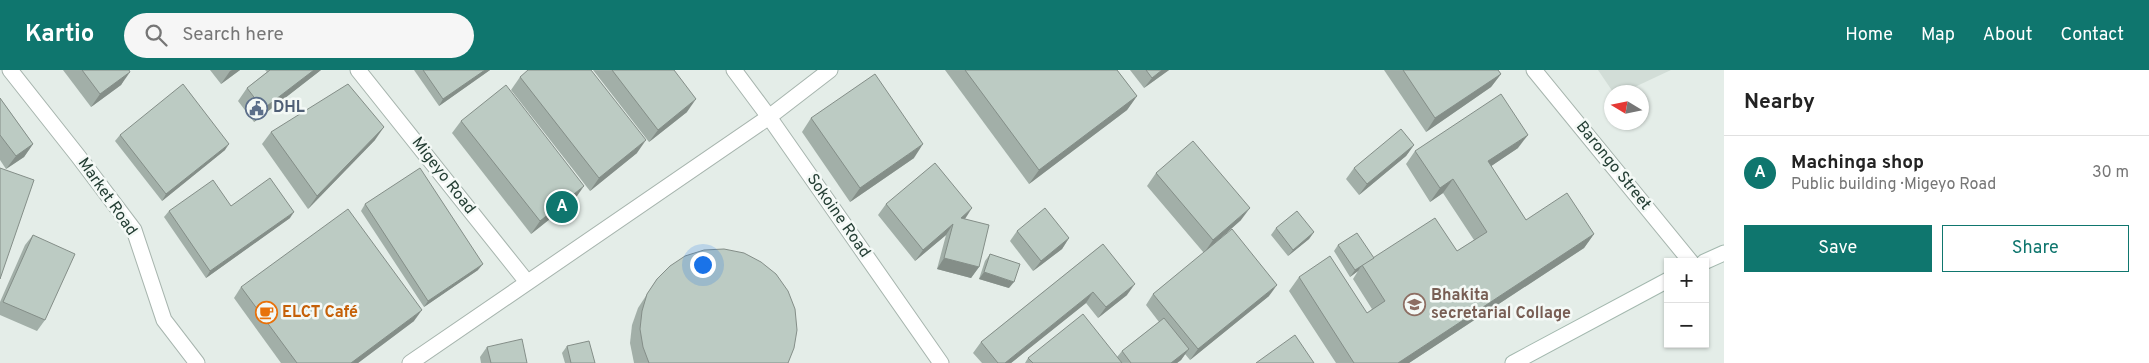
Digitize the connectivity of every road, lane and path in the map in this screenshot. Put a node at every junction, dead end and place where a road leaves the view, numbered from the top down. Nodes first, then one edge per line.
1 (10, 70) edge
2 (358, 70) edge
3 (734, 70) edge
4 (830, 70) edge
5 (1534, 70) edge
6 (770, 117) junction
7 (1724, 253) edge
8 (1688, 258) edge
9 (1709, 260) edge
10 (527, 282) junction
11 (1664, 282) edge
12 (190, 360) edge
13 (410, 363) edge
14 (941, 363) edge
15 (1514, 363) edge

1 - 12 street, Market Road
2 - 10 street, Migeyo Road
3 - 6 street, Sokoine Road
4 - 6 street
5 - 8 street, Barongo Street
6 - 10 street
6 - 14 street, Sokoine Road
7 - 9 street
10 - 13 street
11 - 15 street

